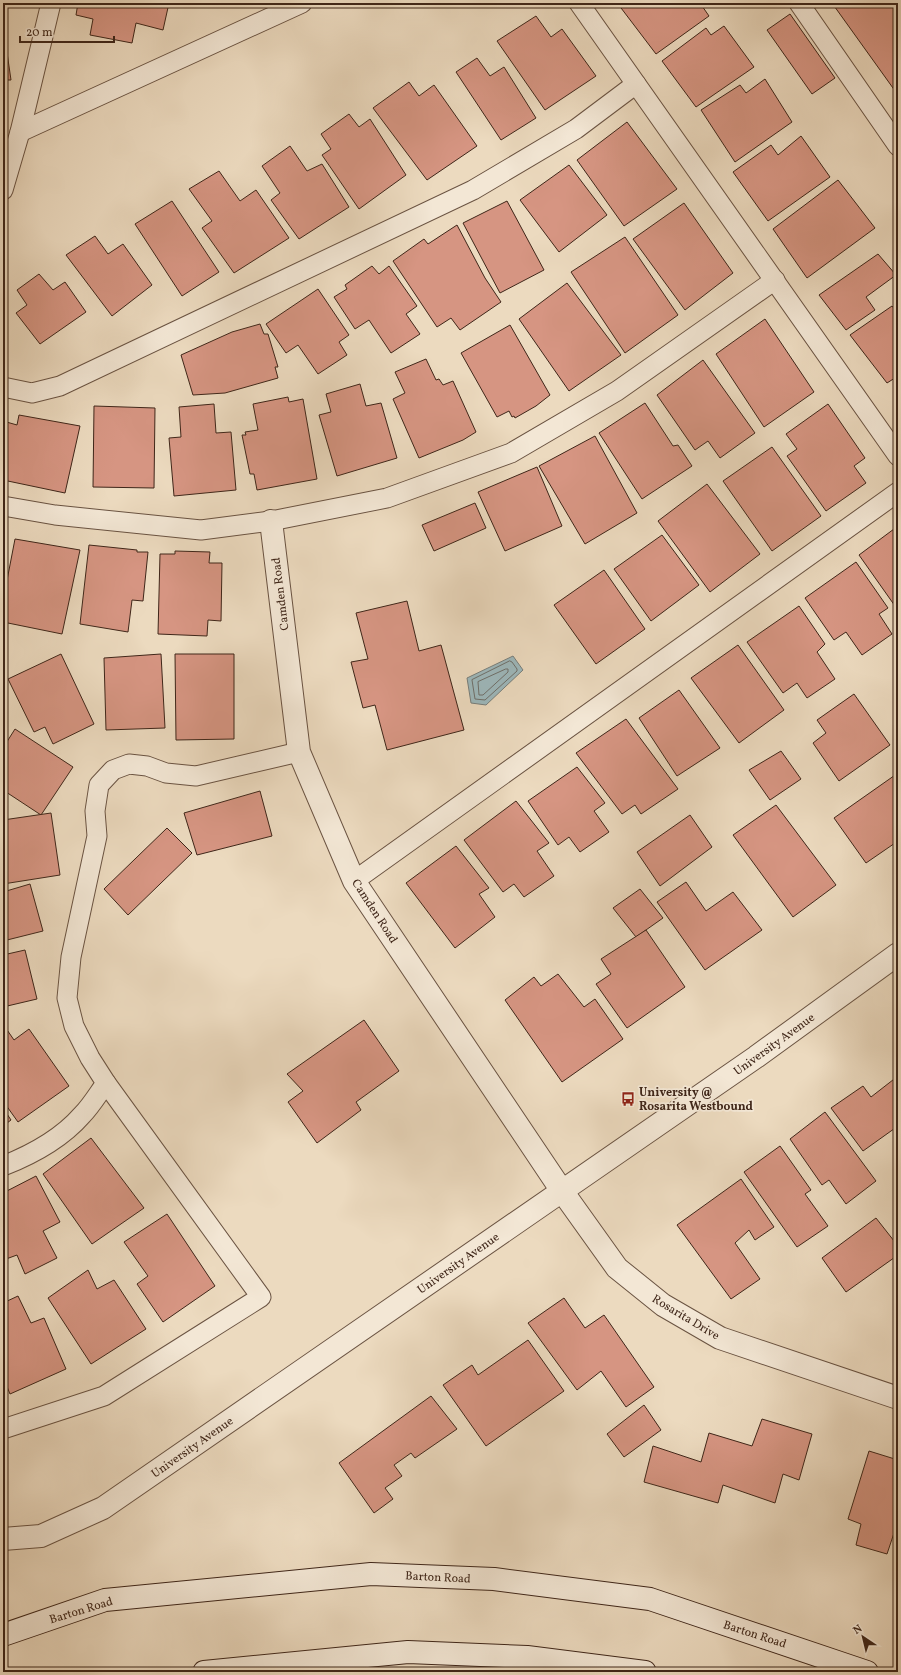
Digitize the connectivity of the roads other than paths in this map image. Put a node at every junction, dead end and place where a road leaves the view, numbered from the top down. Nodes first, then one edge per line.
1 (52, 3) edge
2 (302, 3) edge
3 (580, 3) edge
4 (799, 3) edge
5 (636, 84) junction
6 (20, 132) junction
7 (898, 146) edge
8 (3, 190) edge
9 (775, 280) junction
10 (3, 387) edge
11 (898, 456) edge
12 (898, 492) edge
13 (3, 506) edge
14 (271, 521) junction
15 (299, 752) junction
16 (354, 881) junction
17 (898, 954) edge
18 (106, 1083) junction
19 (3, 1166) edge
20 (562, 1191) junction
21 (898, 1398) edge
22 (3, 1429) edge
23 (3, 1539) edge
24 (3, 1635) edge
25 (204, 1672) edge
26 (645, 1672) edge
27 (867, 1672) edge

1 - 6 lane
2 - 6 lane
3 - 5 lane
4 - 7 lane
5 - 9 lane
5 - 10 lane
6 - 8 lane
9 - 11 lane
9 - 14 lane
12 - 16 lane
13 - 14 lane
14 - 15 street, Camden Road
15 - 16 street, Camden Road
15 - 18 lane
16 - 20 street, Camden Road
17 - 20 street, University Avenue
18 - 19 lane
18 - 22 lane
20 - 21 street, Rosarita Drive
20 - 23 street, University Avenue
24 - 27 street, Barton Road
25 - 26 street

